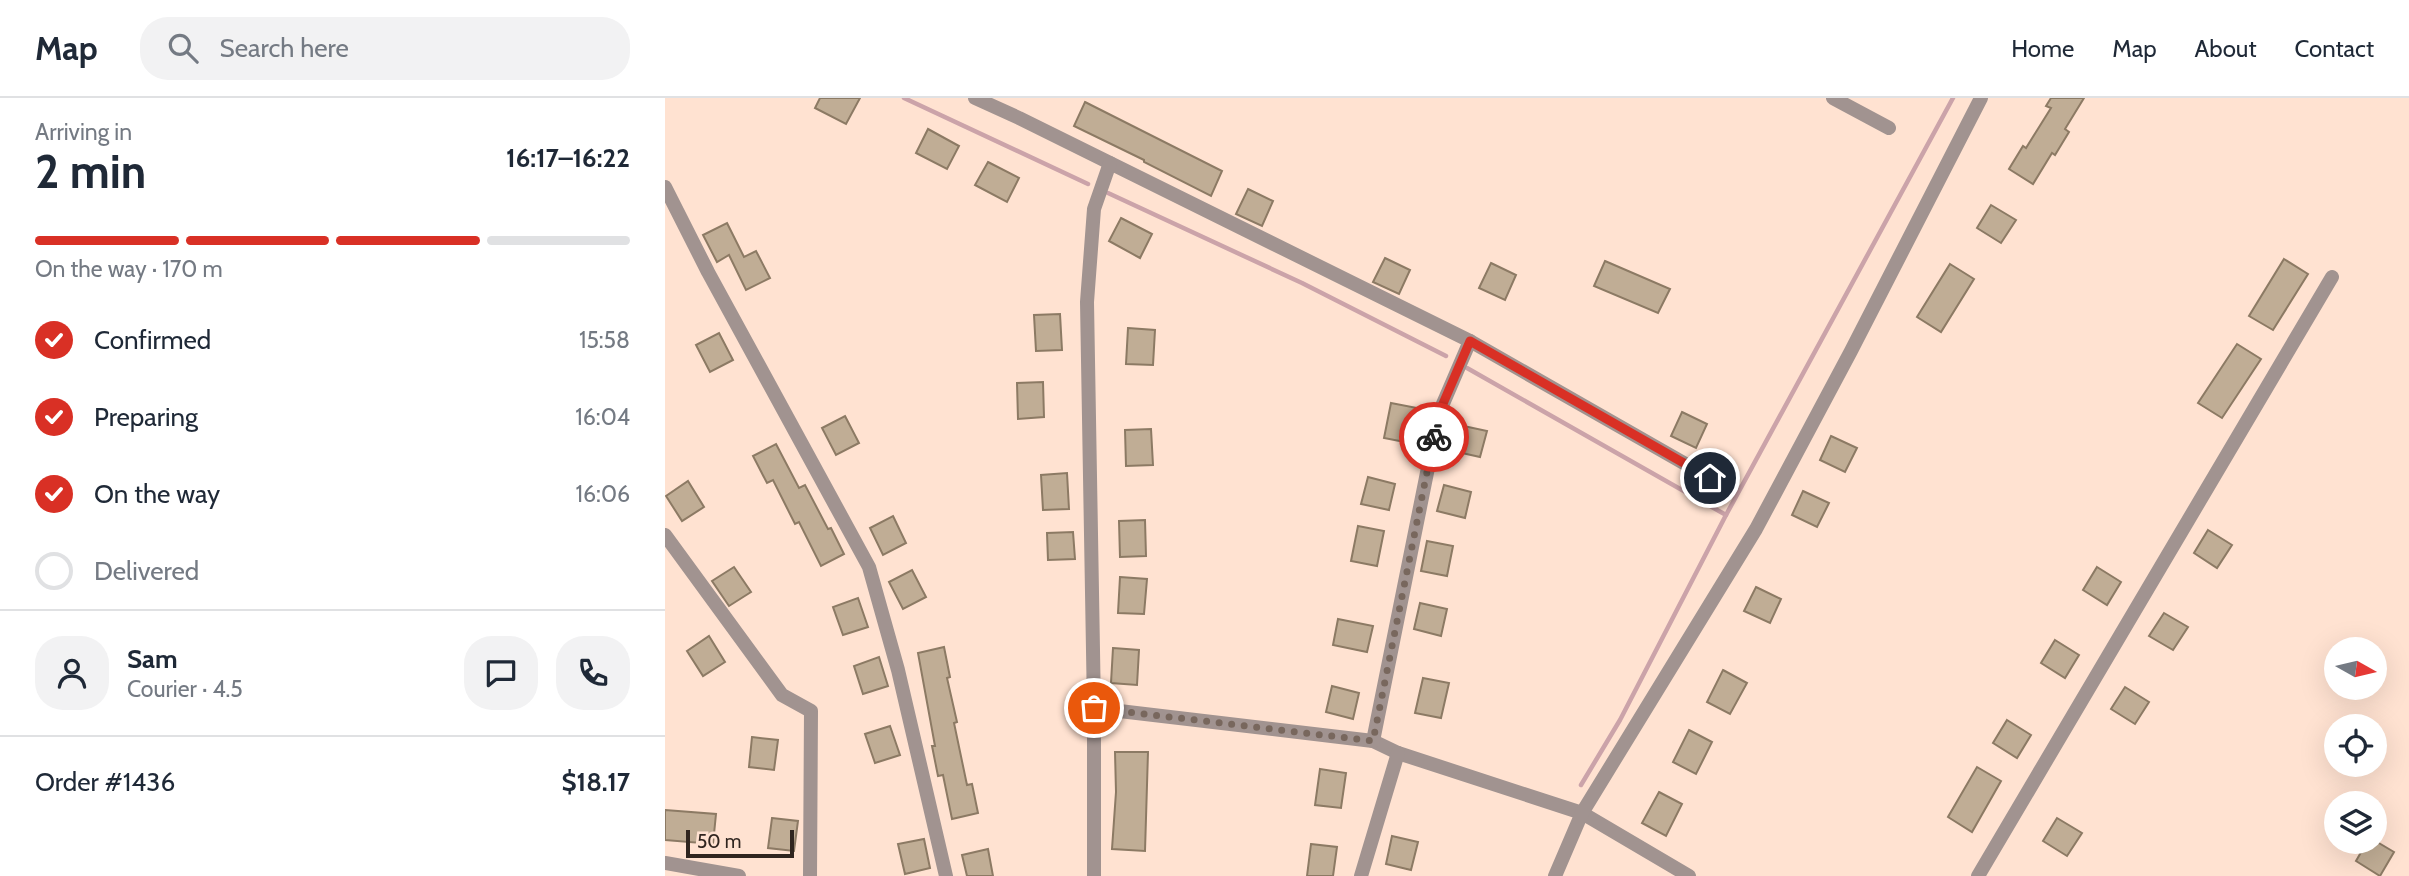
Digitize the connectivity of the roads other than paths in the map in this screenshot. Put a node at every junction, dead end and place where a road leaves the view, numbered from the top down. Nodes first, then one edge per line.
1 (975, 98) edge
2 (1833, 98) edge
3 (1981, 98) edge
4 (1889, 128) dead end
5 (1110, 163) junction
6 (665, 187) edge
7 (2332, 277) dead end
8 (1470, 341) junction
9 (1710, 478) dead end
10 (665, 535) edge
11 (1094, 708) junction
12 (1373, 741) junction
13 (1398, 753) junction
14 (1582, 813) junction
15 (665, 863) edge
16 (739, 876) edge
17 (810, 876) edge
18 (946, 876) edge
19 (1094, 876) edge
20 (1361, 876) edge
21 (1555, 876) edge
22 (1689, 876) edge
23 (1978, 876) edge

1 - 5 street
2 - 4 street
3 - 14 street
5 - 8 street
5 - 11 street
6 - 18 street
7 - 23 street
8 - 9 street
8 - 12 street
10 - 17 street
11 - 12 street
11 - 19 street
12 - 13 street
13 - 14 street
13 - 20 street
14 - 21 street
14 - 22 street
15 - 16 street

